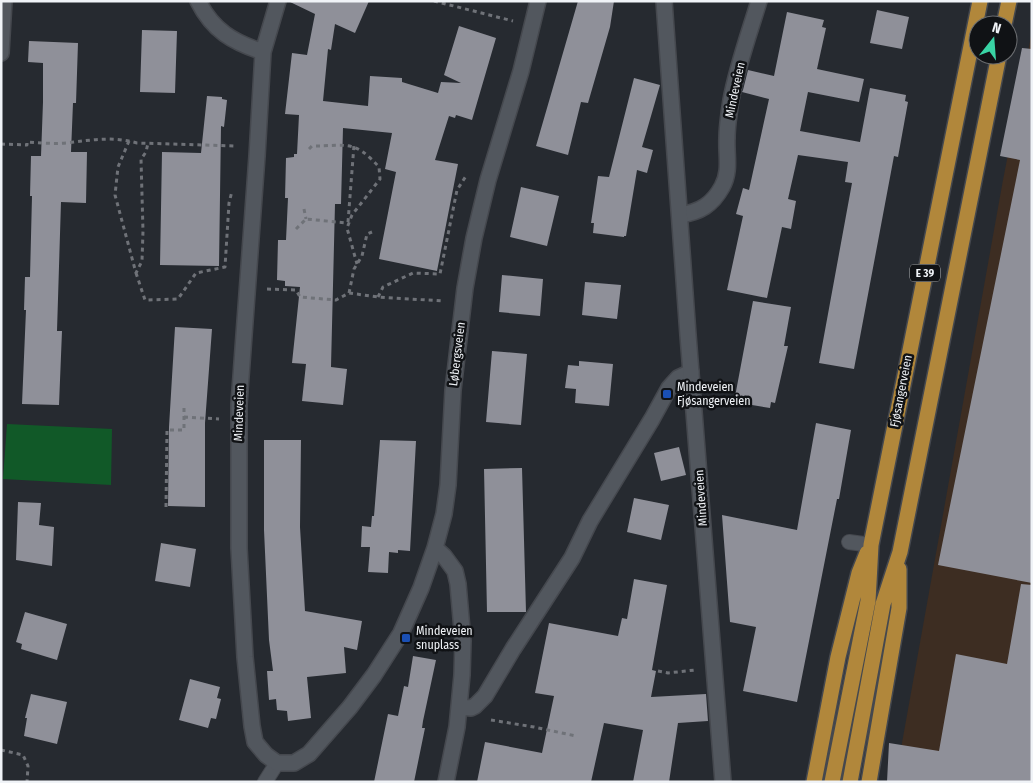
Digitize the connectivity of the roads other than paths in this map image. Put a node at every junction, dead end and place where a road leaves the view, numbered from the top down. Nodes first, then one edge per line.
1 (4, 1) edge
2 (198, 1) edge
3 (278, 1) edge
4 (538, 1) edge
5 (664, 1) edge
6 (759, 1) edge
7 (980, 1) edge
8 (1009, 1) edge
9 (1006, 15) edge
10 (263, 52) junction
11 (1, 53) edge
12 (996, 65) edge
13 (680, 215) junction
14 (691, 372) junction
15 (849, 542) dead end
16 (871, 545) junction
17 (435, 548) junction
18 (900, 552) junction
19 (459, 711) junction
20 (277, 763) junction
21 (265, 782) edge
22 (446, 782) edge
23 (723, 782) edge
24 (814, 782) edge
25 (832, 782) edge
26 (850, 782) edge
27 (869, 782) edge

1 - 11 street
2 - 10 street
3 - 10 street, Mindeveien
4 - 17 street, Løbergsveien
5 - 13 street, Mindeveien
6 - 13 street, Mindeveien
7 - 16 highway, Fjøsangerveien / E 39
8 - 9 highway
10 - 20 street, Mindeveien
12 - 18 highway, E 39
13 - 14 street, Mindeveien
14 - 19 street
14 - 23 street, Mindeveien
15 - 16 lane
16 - 24 highway, E 39
16 - 25 highway, Fjøsangerveien / E 39
17 - 19 street
17 - 20 street
18 - 26 highway, E 39
18 - 27 highway, E 39
19 - 22 street
20 - 21 lane

